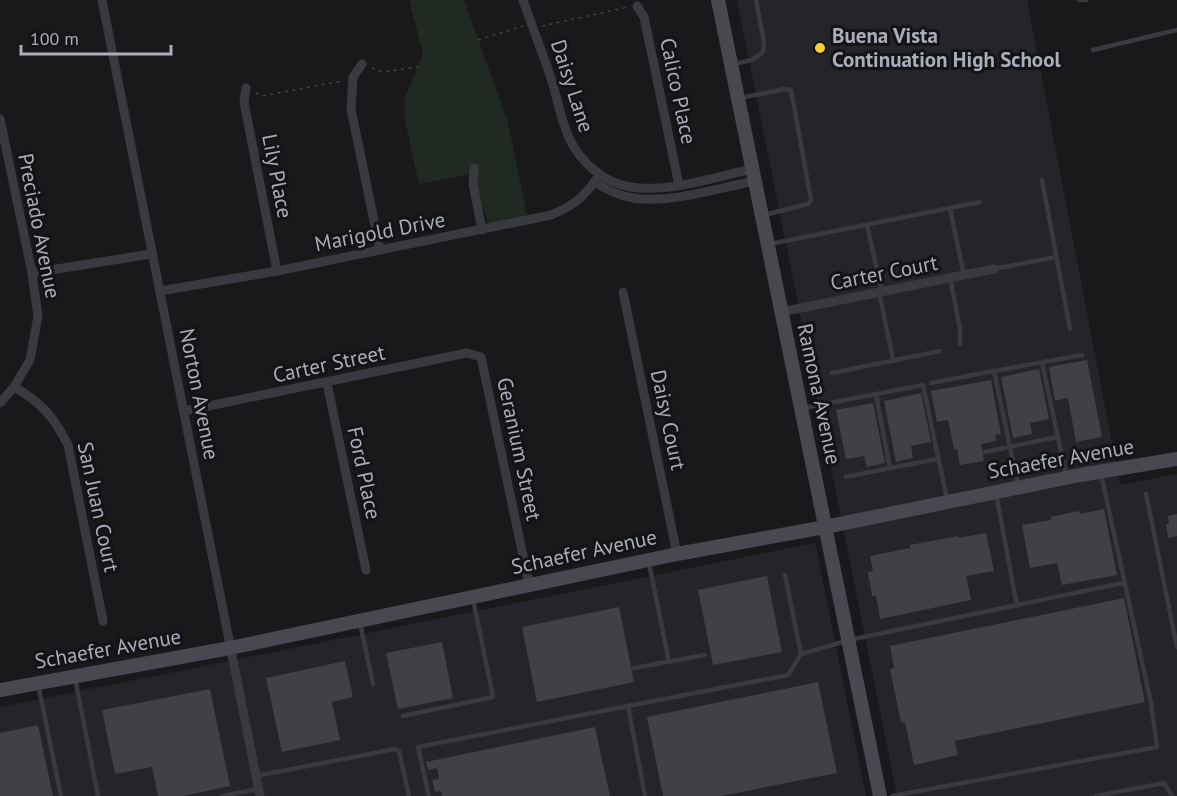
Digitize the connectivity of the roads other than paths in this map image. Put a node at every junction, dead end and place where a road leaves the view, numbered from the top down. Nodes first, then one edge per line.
1 (102, 0) edge
2 (524, 0) edge
3 (718, 0) edge
4 (756, 0) edge
5 (1079, 0) edge
6 (1086, 0) edge
7 (637, 6) road end
8 (1177, 30) edge
9 (1093, 50) dead end
10 (362, 64) road end
11 (731, 65) junction
12 (246, 88) road end
13 (738, 99) junction
14 (0, 119) edge
15 (474, 168) dead end
16 (11, 174) junction
17 (753, 175) junction
18 (0, 176) edge
19 (597, 179) junction
20 (1042, 180) dead end
21 (679, 185) junction
22 (980, 202) dead end
23 (950, 209) junction
24 (762, 216) junction
25 (867, 225) junction
26 (482, 230) junction
27 (768, 245) junction
28 (380, 250) junction
29 (151, 254) junction
30 (1056, 257) junction
31 (994, 269) joint
32 (277, 271) junction
33 (32, 273) junction
34 (964, 275) junction
35 (950, 278) junction
36 (160, 291) junction
37 (623, 292) dead end
38 (880, 292) junction
39 (781, 312) junction
40 (1070, 329) dead end
41 (960, 344) dead end
42 (940, 351) dead end
43 (1083, 355) dead end
44 (481, 357) joint
45 (893, 359) junction
46 (1042, 363) junction
47 (994, 371) junction
48 (832, 373) dead end
49 (327, 383) junction
50 (932, 383) dead end
51 (14, 387) junction
52 (876, 395) junction
53 (0, 403) edge
54 (801, 408) junction
55 (184, 411) junction
56 (1058, 437) junction
57 (1010, 447) junction
58 (985, 452) dead end
59 (938, 459) junction
60 (1177, 459) edge
61 (890, 468) junction
62 (1100, 472) junction
63 (846, 477) dead end
64 (1067, 478) junction
65 (1019, 488) junction
66 (996, 492) junction
67 (1146, 494) dead end
68 (948, 502) junction
69 (825, 527) junction
70 (677, 554) junction
71 (648, 560) junction
72 (366, 570) dead end
73 (785, 575) dead end
74 (1123, 583) junction
75 (529, 584) junction
76 (472, 596) junction
77 (1017, 606) junction
78 (360, 620) junction
79 (103, 621) dead end
80 (849, 640) junction
81 (1177, 647) edge
82 (230, 648) junction
83 (801, 654) junction
84 (705, 655) dead end
85 (669, 662) junction
86 (634, 668) dead end
87 (75, 677) junction
88 (38, 683) junction
89 (373, 684) dead end
90 (0, 690) edge
91 (628, 706) junction
92 (403, 716) dead end
93 (256, 776) junction
94 (260, 793) edge
95 (61, 796) edge
96 (98, 796) edge
97 (222, 796) edge
98 (409, 796) edge
99 (429, 796) edge
100 (645, 796) edge
101 (880, 796) edge
102 (892, 796) edge
103 (1096, 796) edge
104 (1172, 796) edge

1 - 29 street, Norton Avenue
2 - 19 street, Daisy Lane
3 - 11 street, Ramona Avenue
4 - 11 lane
5 - 6 lane
7 - 21 street, Calico Place
8 - 9 lane
10 - 28 street
11 - 13 street, Ramona Avenue
12 - 32 street, Lily Place
13 - 17 street, Ramona Avenue
13 - 24 lane
14 - 16 street, Preciado Avenue
15 - 26 street
16 - 18 street
16 - 33 street, Preciado Avenue
17 - 19 street
17 - 21 street
17 - 24 street, Ramona Avenue
19 - 21 street
19 - 26 street, Marigold Drive
20 - 30 lane
22 - 23 lane
23 - 25 lane
23 - 34 lane
24 - 27 street, Ramona Avenue
25 - 27 lane
25 - 38 lane
26 - 28 street, Marigold Drive
27 - 39 street, Ramona Avenue
28 - 32 street, Marigold Drive
29 - 33 street
29 - 36 street, Norton Avenue
30 - 31 lane
30 - 40 lane
31 - 34 street, Carter Court
32 - 36 street, Marigold Drive
33 - 51 street, Preciado Avenue
34 - 35 street, Carter Court
35 - 38 street, Carter Court
35 - 41 lane
36 - 55 street, Norton Avenue
37 - 70 street, Daisy Court
38 - 39 street, Carter Court
38 - 45 lane
39 - 54 street, Ramona Avenue
42 - 45 lane
43 - 46 lane
44 - 49 street, Carter Street
44 - 75 street, Geranium Street
45 - 48 lane
46 - 47 lane
46 - 56 lane
47 - 50 lane
47 - 57 lane
49 - 55 street, Carter Street
49 - 72 street, Ford Place
51 - 53 street, Preciado Avenue
51 - 79 street, San Juan Court
52 - 54 lane
52 - 59 lane
52 - 61 lane
54 - 69 street, Ramona Avenue
55 - 82 street, Norton Avenue
56 - 57 lane
56 - 64 lane
57 - 58 lane
57 - 65 lane
59 - 61 lane
59 - 68 lane
60 - 62 street, Schaefer Avenue
61 - 63 lane
62 - 64 street, Schaefer Avenue
62 - 74 lane
64 - 65 street, Schaefer Avenue
65 - 66 street, Schaefer Avenue
66 - 68 street, Schaefer Avenue
66 - 77 lane
67 - 81 lane
68 - 69 street, Schaefer Avenue
69 - 70 street, Schaefer Avenue
69 - 80 street, Ramona Avenue
70 - 71 street, Schaefer Avenue
71 - 75 street, Schaefer Avenue
71 - 85 lane
73 - 83 lane
74 - 77 lane
74 - 102 lane
75 - 76 street, Schaefer Avenue
76 - 78 street, Schaefer Avenue
76 - 92 lane
77 - 80 lane
78 - 82 street, Schaefer Avenue
78 - 89 lane
80 - 83 lane
80 - 101 street, Ramona Avenue
82 - 87 street, Schaefer Avenue
82 - 93 street, Norton Avenue
83 - 91 lane
84 - 85 lane
85 - 86 lane
87 - 88 street, Schaefer Avenue
87 - 96 lane
88 - 90 street, Schaefer Avenue
88 - 95 lane
91 - 99 lane
91 - 100 lane
93 - 94 street, Norton Avenue
93 - 98 lane
94 - 97 lane
103 - 104 lane

